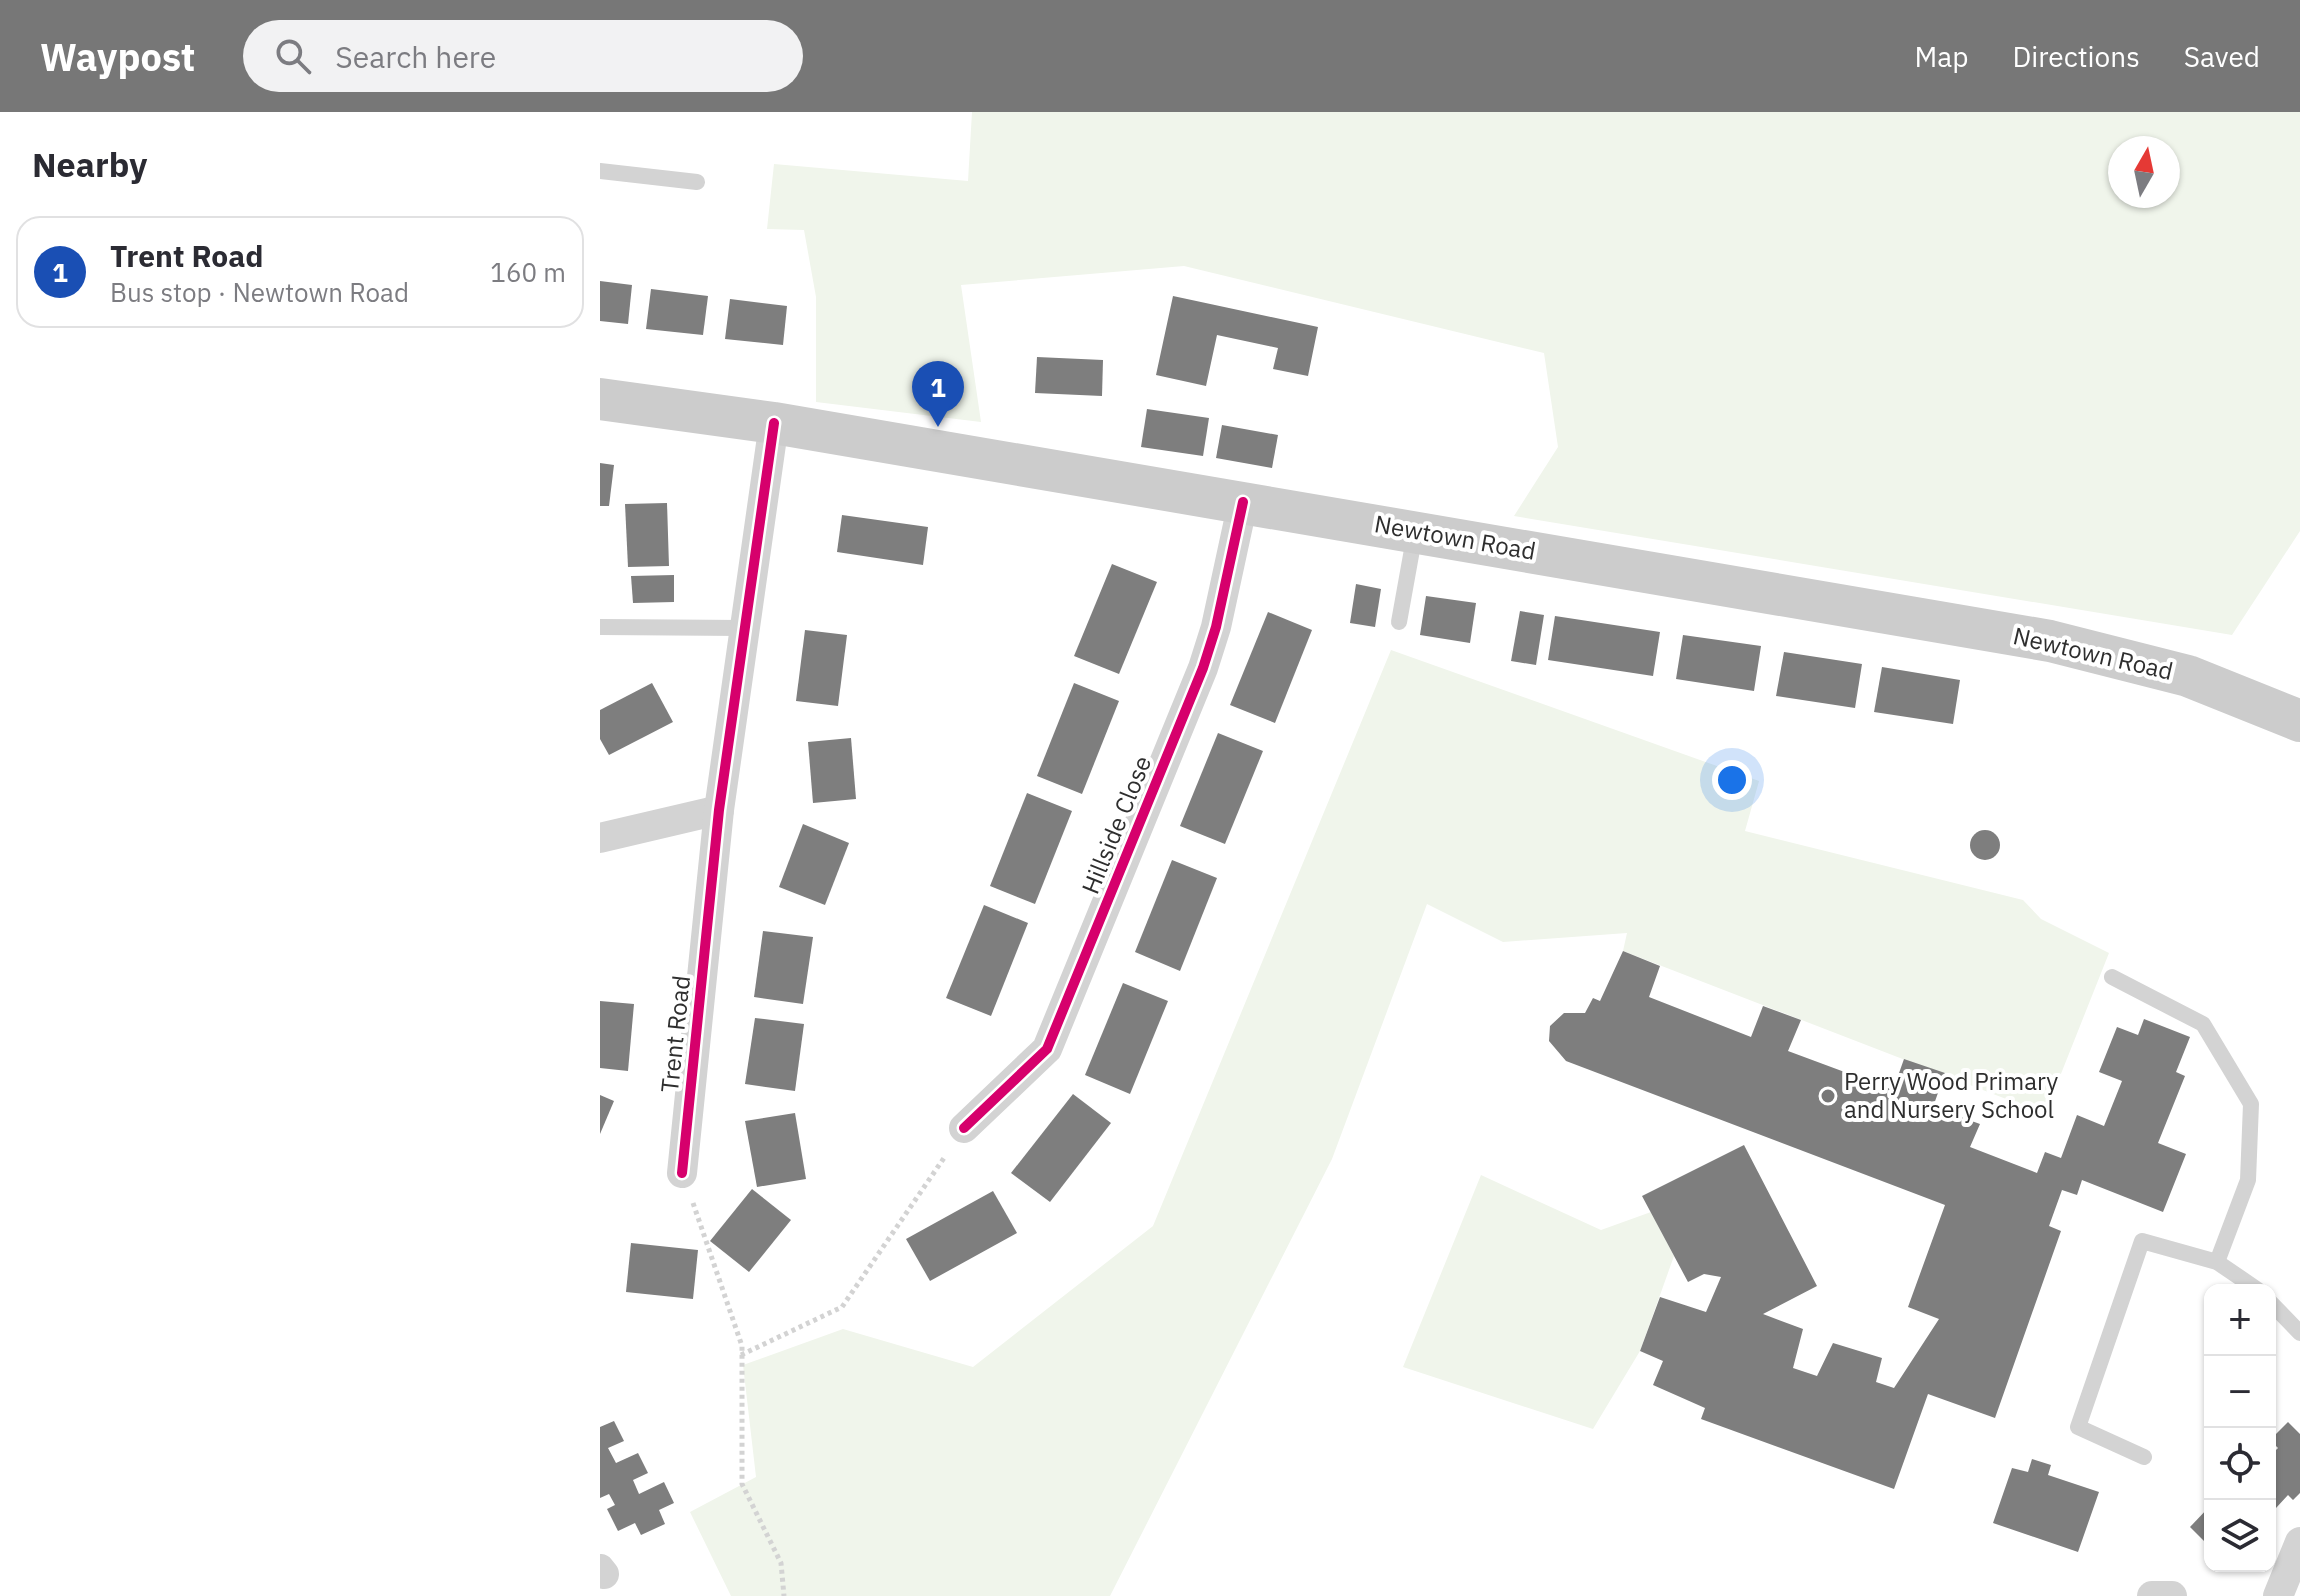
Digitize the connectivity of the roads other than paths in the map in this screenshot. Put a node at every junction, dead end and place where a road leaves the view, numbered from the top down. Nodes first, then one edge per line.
1 (600, 171) edge
2 (697, 182) dead end
3 (600, 399) edge
4 (774, 423) junction
5 (1243, 502) junction
6 (1416, 531) junction
7 (1399, 622) dead end
8 (600, 627) edge
9 (743, 628) junction
10 (2300, 721) edge
11 (719, 810) junction
12 (600, 838) edge
13 (2112, 977) dead end
14 (964, 1128) road end
15 (682, 1173) road end
16 (2217, 1262) junction
17 (2252, 1284) edge
18 (2276, 1308) edge
19 (2300, 1333) edge
20 (2144, 1457) dead end
21 (2300, 1542) edge
22 (2152, 1596) edge
23 (2172, 1596) edge
24 (2278, 1596) edge

1 - 2 lane
3 - 4 main road, Newtown Road
4 - 5 main road, Newtown Road
4 - 9 street, Trent Road
5 - 6 main road, Newtown Road
5 - 14 street, Hillside Close
6 - 7 lane
6 - 10 main road, Newtown Road
8 - 9 lane
9 - 11 street, Trent Road
11 - 12 street
11 - 15 street, Trent Road
13 - 16 lane
16 - 17 lane
16 - 20 lane
18 - 19 lane
21 - 24 street
22 - 23 street

